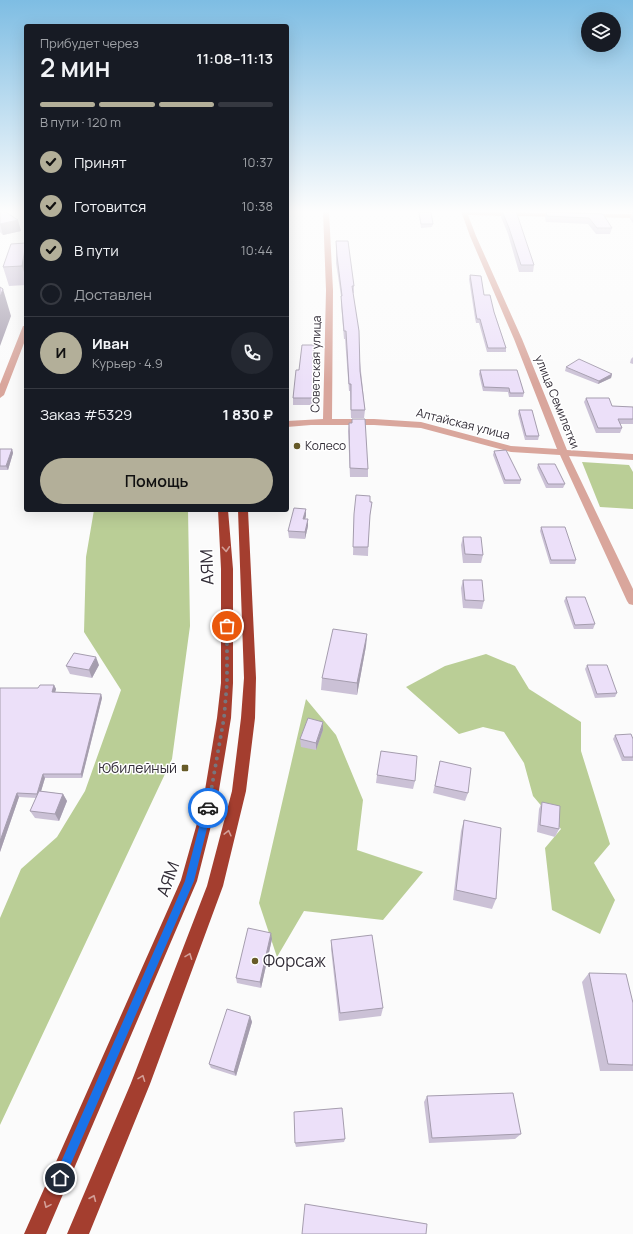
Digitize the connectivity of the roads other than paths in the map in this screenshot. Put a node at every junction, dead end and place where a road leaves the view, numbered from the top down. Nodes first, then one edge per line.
1 (328, 269) edge
2 (487, 269) edge
3 (24, 333) edge
4 (0, 395) edge
5 (327, 421) junction
6 (289, 424) edge
7 (563, 453) junction
8 (633, 457) edge
9 (223, 512) edge
10 (243, 512) edge
11 (633, 601) edge
12 (35, 1234) edge
13 (78, 1234) edge

1 - 5 street, Советская улица
2 - 7 street, улица Семилетки
3 - 4 street
5 - 6 street, Алтайская улица
5 - 7 street, Алтайская улица
7 - 8 street, Алтайская улица
7 - 11 street, улица Семилетки
9 -> 12 highway, АЯМ
13 -> 10 highway

